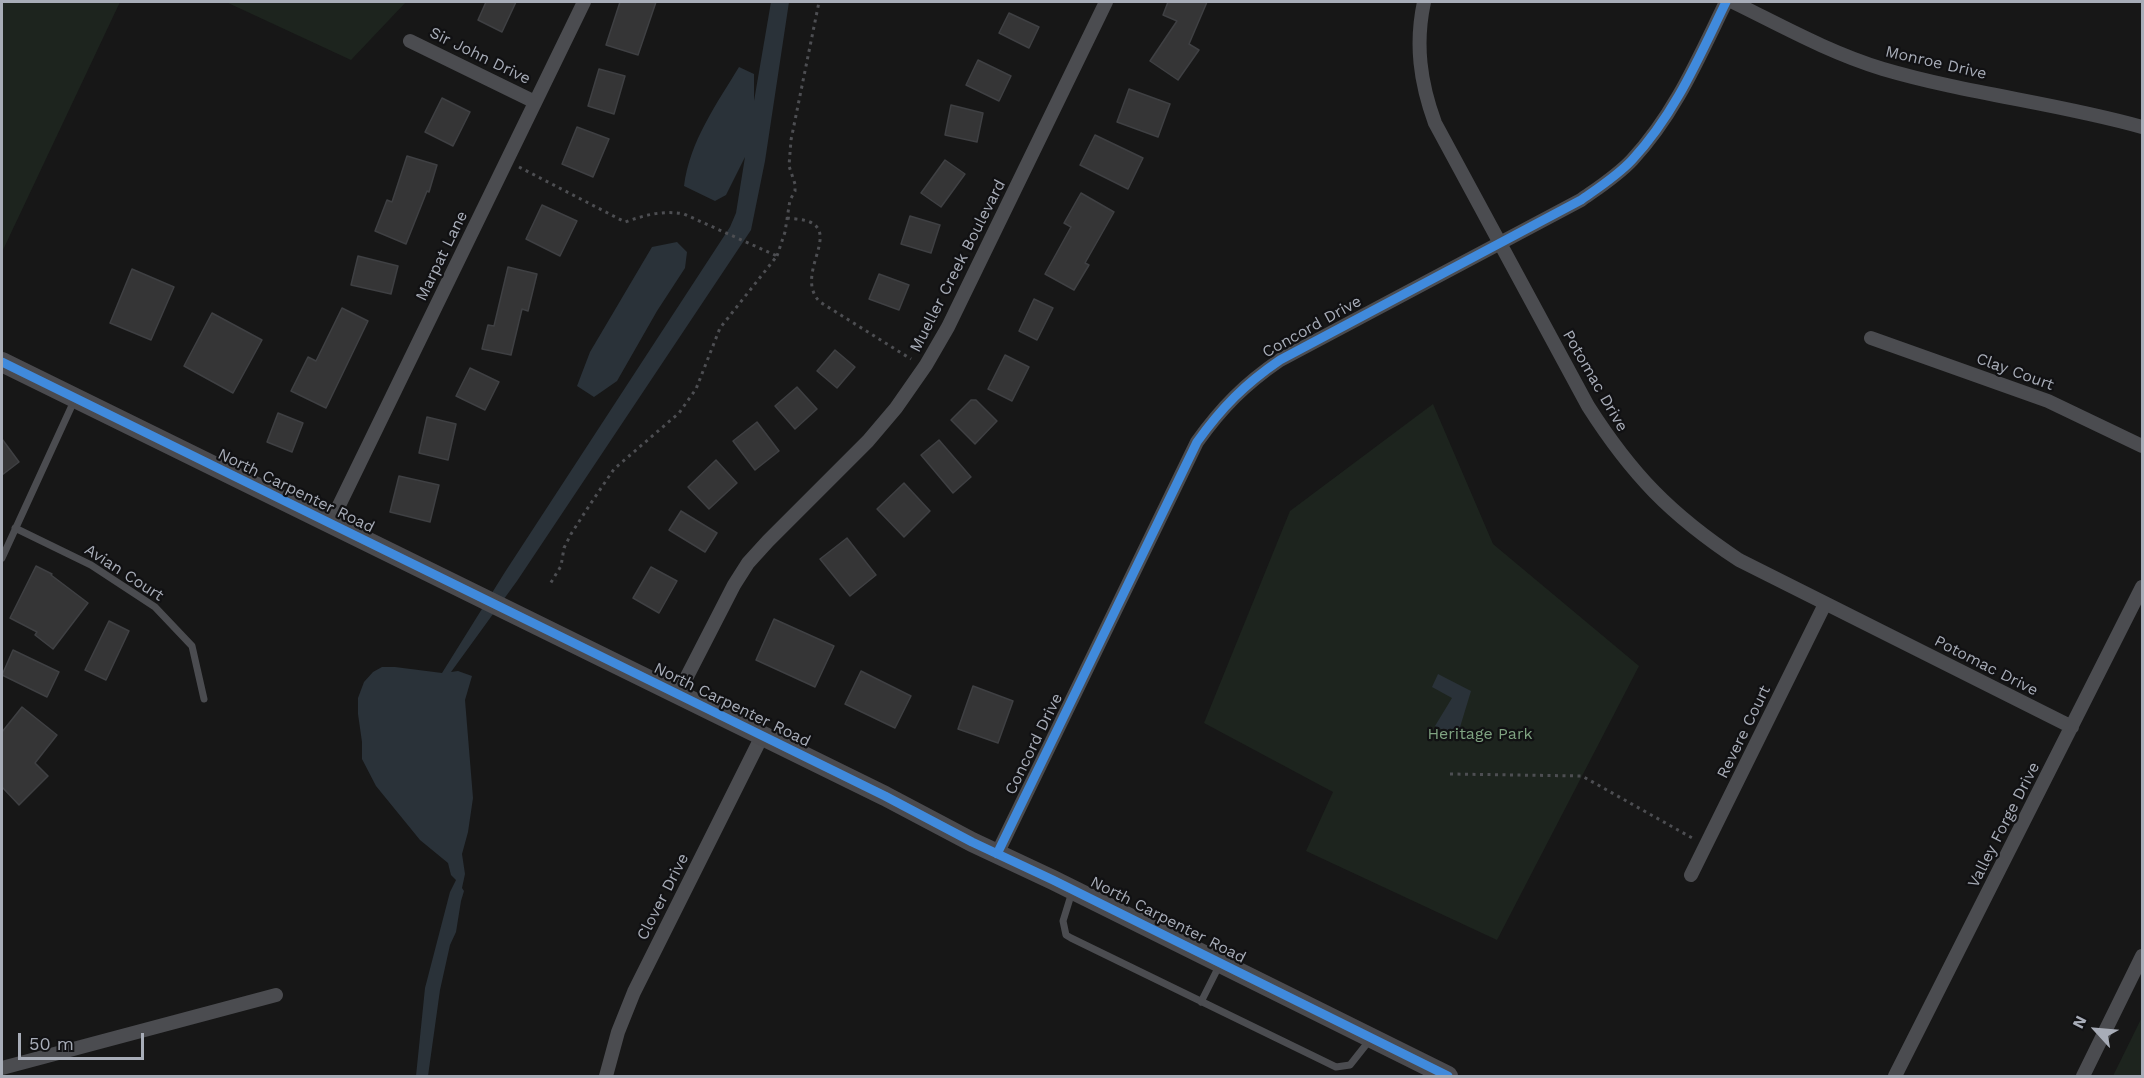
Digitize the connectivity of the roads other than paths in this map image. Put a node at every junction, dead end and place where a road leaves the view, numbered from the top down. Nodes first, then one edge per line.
1 (584, 2) edge
2 (1105, 2) edge
3 (1424, 2) edge
4 (1726, 2) edge
5 (1732, 2) edge
6 (410, 41) dead end
7 (535, 102) junction
8 (2142, 128) edge
9 (1501, 243) junction
10 (1871, 338) dead end
11 (2, 362) edge
12 (75, 398) junction
13 (2142, 446) edge
14 (330, 525) junction
15 (15, 528) junction
16 (2, 558) edge
17 (2142, 587) edge
18 (1825, 604) junction
19 (678, 694) junction
20 (204, 699) dead end
21 (2072, 727) junction
22 (762, 736) junction
23 (997, 854) junction
24 (1691, 875) dead end
25 (1072, 889) junction
26 (2142, 956) edge
27 (1221, 963) junction
28 (276, 995) dead end
29 (1201, 1002) junction
30 (1371, 1038) junction
31 (2, 1068) edge
32 (606, 1077) edge
33 (1448, 1077) edge
34 (1895, 1077) edge
35 (2083, 1077) edge

1 - 7 street, Marpat Lane
2 - 19 street, Mueller Creek Boulevard
3 - 9 street, Potomac Drive
4 - 9 street, Concord Drive
5 - 8 street, Monroe Drive
6 - 7 street, Sir John Drive
7 - 14 street, Marpat Lane
9 - 18 street, Potomac Drive
9 - 23 street, Concord Drive
10 - 13 street, Clay Court
11 - 12 street, North Carpenter Road
12 - 14 street, North Carpenter Road
12 - 15 lane
14 - 19 street, North Carpenter Road
15 - 16 lane
15 - 20 lane, Avian Court
17 - 21 street, Valley Forge Drive
18 - 21 street, Potomac Drive
18 - 24 street, Revere Court
19 - 22 street, North Carpenter Road
21 - 34 street, Valley Forge Drive
22 - 23 street, North Carpenter Road
22 - 32 street, Clover Drive
23 - 25 street, North Carpenter Road
25 - 27 street, North Carpenter Road
25 - 29 lane
26 - 35 street
27 - 29 lane
27 - 30 street, North Carpenter Road
28 - 31 street
29 - 30 lane
30 - 33 street, North Carpenter Road

